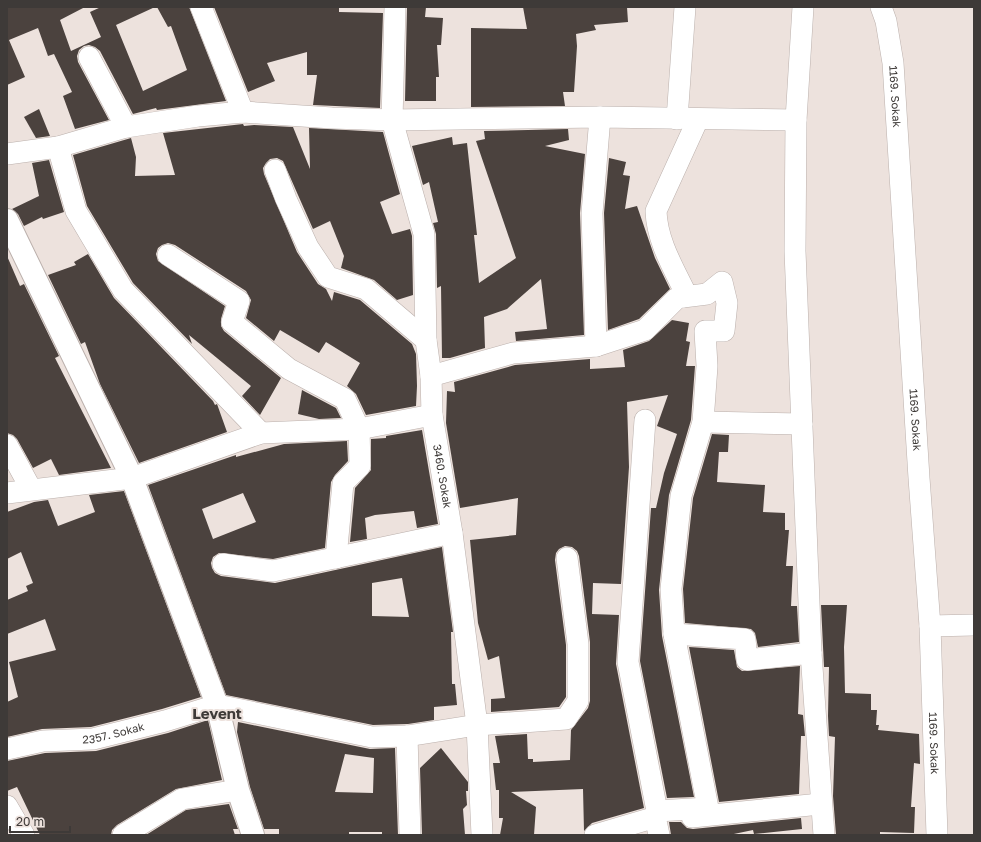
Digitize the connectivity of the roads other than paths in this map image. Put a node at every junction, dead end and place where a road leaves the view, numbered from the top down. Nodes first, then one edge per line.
1 (201, 7) edge
2 (395, 7) edge
3 (685, 7) edge
4 (803, 7) edge
5 (880, 7) edge
6 (89, 57) dead end
7 (243, 112) junction
8 (600, 116) junction
9 (677, 119) junction
10 (698, 119) junction
11 (392, 120) junction
12 (796, 120) junction
13 (126, 127) junction
14 (58, 147) junction
15 (7, 154) edge
16 (275, 170) dead end
17 (7, 220) edge
18 (168, 254) dead end
19 (683, 297) junction
20 (426, 340) junction
21 (596, 346) junction
22 (431, 376) junction
23 (432, 415) junction
24 (645, 420) dead end
25 (703, 422) junction
26 (802, 424) junction
27 (359, 429) junction
28 (261, 433) junction
29 (7, 445) edge
30 (132, 478) junction
31 (31, 489) junction
32 (7, 493) edge
33 (452, 533) junction
34 (336, 558) junction
35 (567, 558) dead end
36 (223, 564) dead end
37 (974, 625) edge
38 (930, 626) junction
39 (674, 634) junction
40 (811, 653) junction
41 (217, 705) junction
42 (476, 725) junction
43 (406, 736) junction
44 (7, 749) edge
45 (238, 790) junction
46 (820, 804) junction
47 (7, 806) edge
48 (657, 821) edge
49 (24, 835) edge
50 (123, 835) edge
51 (253, 835) edge
52 (410, 835) edge
53 (482, 835) edge
54 (595, 835) edge
55 (824, 835) edge
56 (937, 835) edge

1 - 7 street
2 - 11 street, 3460. Sokak
3 - 9 street
4 - 12 street
5 - 38 street, 1169. Sokak
6 - 13 street
7 - 11 street
7 - 13 street
8 - 9 street
8 - 11 street
8 - 21 street
9 - 10 street
10 - 12 street
10 - 19 street
11 - 20 street, 3460. Sokak
12 - 26 street
13 - 14 street
14 - 15 street
14 - 28 street
16 - 20 street
17 - 30 street
18 - 27 street
19 - 21 street
19 - 25 street
20 - 22 street, 3460. Sokak
21 - 22 street
22 - 23 street, 3460. Sokak
23 - 27 street
23 - 33 street, 3460. Sokak
24 - 48 street
25 - 26 street
25 - 39 street
26 - 40 street
27 - 28 street
27 - 34 street
28 - 30 street
29 - 31 street
30 - 31 street
30 - 41 street
31 - 32 street
33 - 34 street
33 - 42 street, 3460. Sokak
34 - 36 street
35 - 42 street
37 - 38 street
38 - 56 street, 1169. Sokak
39 - 40 street
39 - 48 street
40 - 46 street
41 - 43 street
41 - 44 street, 2357. Sokak
41 - 45 street
42 - 43 street
42 - 53 street, 3460. Sokak
43 - 52 street
45 - 50 street
45 - 51 street
46 - 48 street
46 - 55 street
47 - 49 street
48 - 54 street

